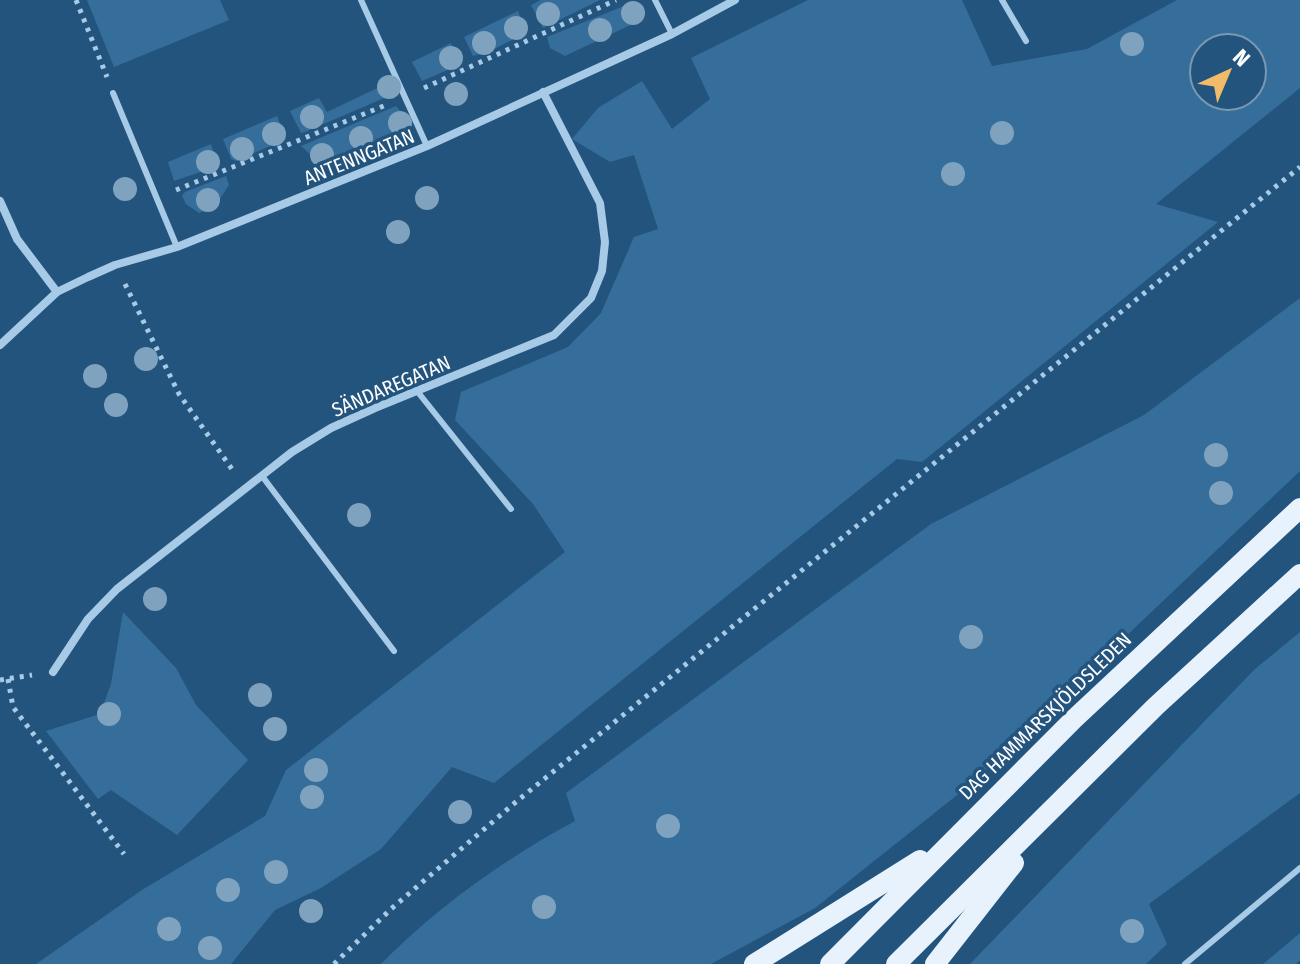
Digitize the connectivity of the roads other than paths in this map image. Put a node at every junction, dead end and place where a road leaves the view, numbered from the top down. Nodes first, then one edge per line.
1 (361, 0) edge
2 (655, 0) edge
3 (735, 0) edge
4 (1002, 0) edge
5 (672, 34) junction
6 (1026, 41) dead end
7 (543, 92) junction
8 (113, 93) road end
9 (427, 146) junction
10 (0, 201) edge
11 (177, 247) junction
12 (57, 292) junction
13 (0, 345) edge
14 (417, 391) junction
15 (262, 476) junction
16 (1300, 508) edge
17 (511, 509) dead end
18 (1300, 574) edge
19 (394, 651) dead end
20 (53, 672) road end
21 (1046, 818) junction
22 (952, 840) junction
23 (1300, 868) edge
24 (754, 964) edge
25 (830, 964) edge
26 (896, 964) edge
27 (935, 964) edge
28 (1185, 964) edge

1 - 9 lane
2 - 5 lane
3 - 5 street, ANTENNGATAN
4 - 6 lane
5 - 7 street, ANTENNGATAN
7 - 9 street, ANTENNGATAN
7 - 14 street, SÄNDAREGATAN
8 - 11 lane
9 - 11 street, ANTENNGATAN
10 - 12 street
11 - 12 street, ANTENNGATAN
12 - 13 street, ANTENNGATAN
14 - 15 street, SÄNDAREGATAN
14 - 17 lane
15 - 19 lane
15 - 20 street, SÄNDAREGATAN
16 - 22 main road, DAG HAMMARSKJÖLDSLEDEN
18 - 21 main road
21 - 26 main road
21 - 27 main road
22 - 24 main road
22 - 25 main road, DAG HAMMARSKJÖLDSLEDEN
23 - 28 lane

